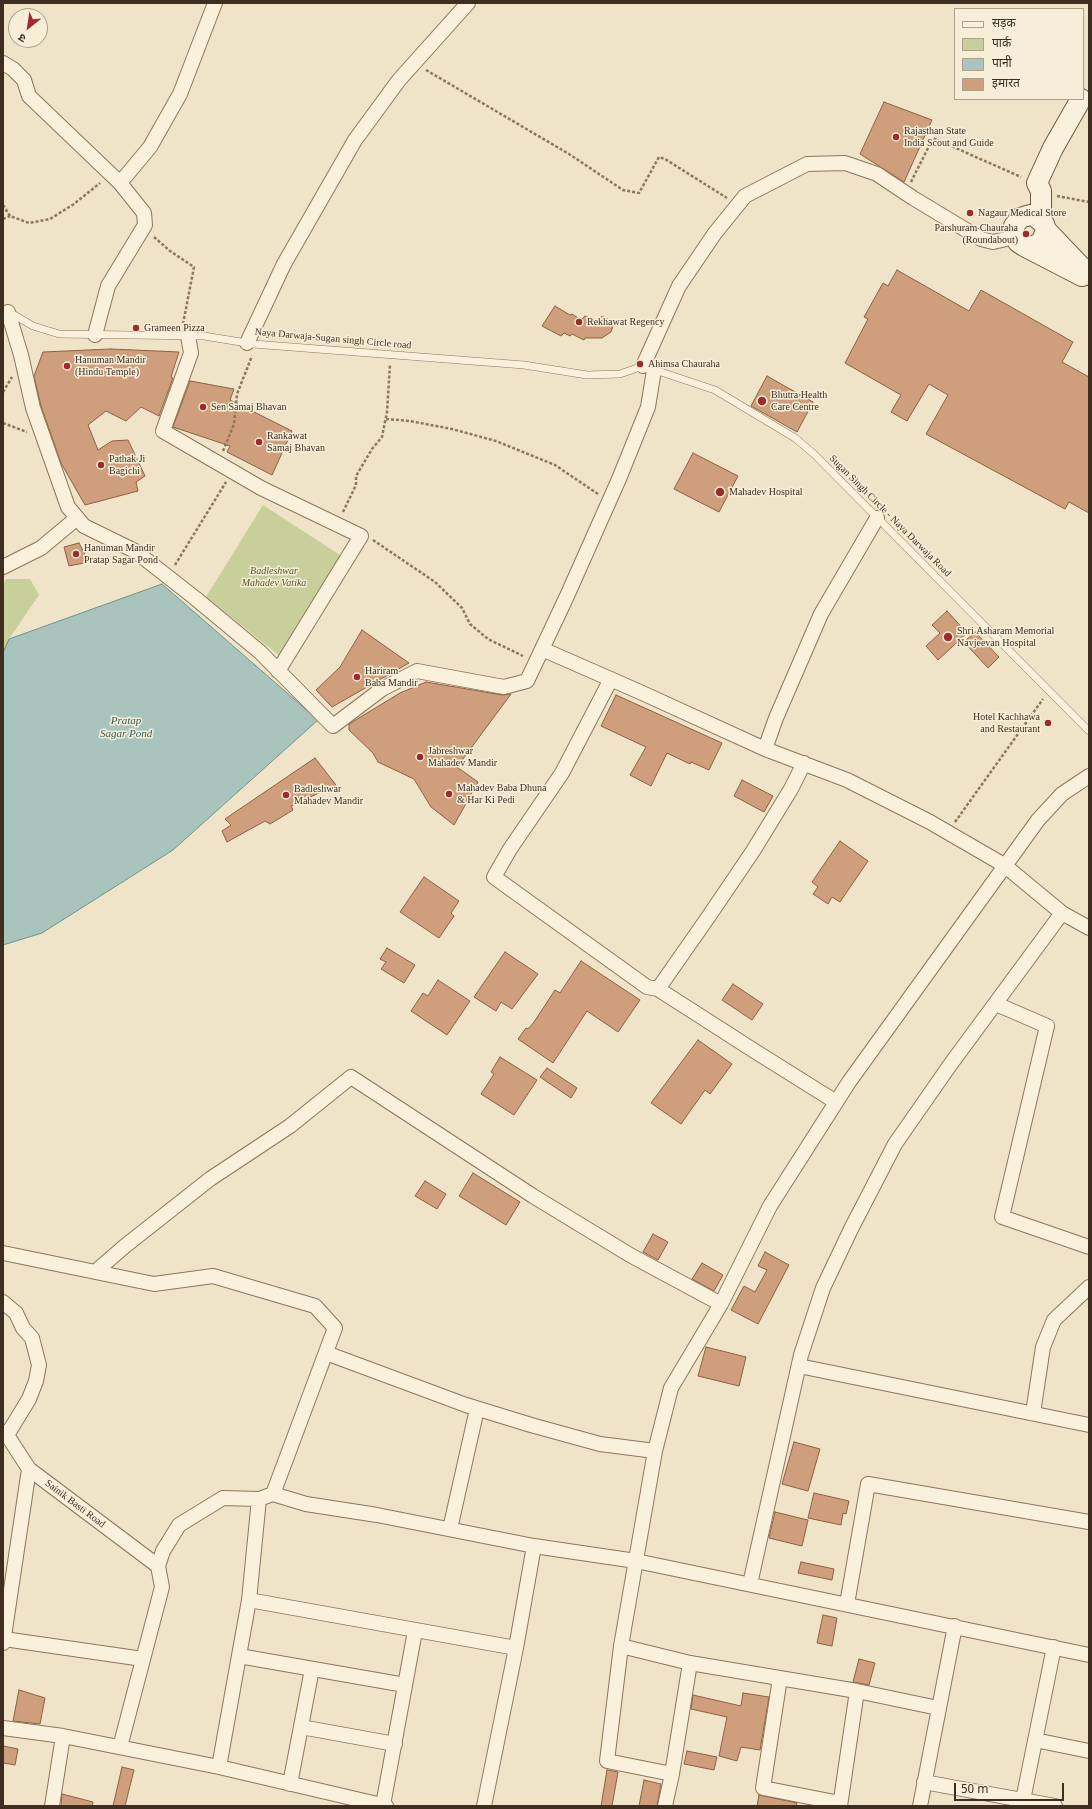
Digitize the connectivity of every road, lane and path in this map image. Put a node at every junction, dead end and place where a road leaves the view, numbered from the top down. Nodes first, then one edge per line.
1 (215, 3) edge
2 (468, 3) edge
3 (3, 63) edge
4 (414, 63) junction
5 (1080, 100) edge
6 (115, 178) junction
7 (1039, 187) junction
8 (906, 193) junction
9 (1089, 202) edge
10 (3, 205) edge
11 (738, 205) junction
12 (10, 216) junction
13 (1020, 218) junction
14 (3, 219) edge
15 (1043, 225) junction
16 (143, 228) junction
17 (1020, 242) junction
18 (1089, 275) edge
19 (1089, 280) edge
20 (5, 313) edge
21 (95, 335) junction
22 (184, 336) junction
23 (250, 343) junction
24 (391, 354) junction
25 (649, 368) junction
26 (386, 419) junction
27 (3, 423) edge
28 (44, 437) junction
29 (218, 463) junction
30 (233, 472) junction
31 (609, 502) junction
32 (77, 518) junction
33 (876, 518) junction
34 (338, 524) junction
35 (361, 536) junction
36 (3, 567) edge
37 (167, 576) junction
38 (542, 649) junction
39 (535, 663) junction
40 (278, 671) junction
41 (611, 679) junction
42 (1049, 690) junction
43 (1089, 731) edge
44 (765, 749) junction
45 (804, 763) junction
46 (1089, 776) edge
47 (948, 832) junction
48 (1004, 865) junction
49 (1062, 913) junction
50 (1089, 928) edge
51 (658, 989) junction
52 (996, 1004) junction
53 (836, 1102) junction
54 (1089, 1247) edge
55 (3, 1253) edge
56 (95, 1272) junction
57 (1089, 1287) edge
58 (3, 1302) edge
59 (721, 1304) junction
60 (326, 1352) junction
61 (798, 1366) junction
62 (477, 1409) junction
63 (1033, 1413) junction
64 (1089, 1425) edge
65 (5, 1433) edge
66 (655, 1451) junction
67 (29, 1469) junction
68 (273, 1494) junction
69 (259, 1499) junction
70 (1089, 1522) edge
71 (450, 1529) junction
72 (534, 1546) junction
73 (636, 1561) junction
74 (158, 1566) junction
75 (750, 1584) junction
76 (249, 1600) junction
77 (847, 1604) junction
78 (955, 1626) junction
79 (415, 1631) junction
80 (4, 1641) edge
81 (621, 1646) junction
82 (1054, 1647) junction
83 (516, 1648) junction
84 (1089, 1655) edge
85 (239, 1656) junction
86 (142, 1659) junction
87 (690, 1663) junction
88 (312, 1669) junction
89 (780, 1678) junction
90 (405, 1685) junction
91 (857, 1691) junction
92 (938, 1708) junction
93 (301, 1727) junction
94 (3, 1728) edge
95 (63, 1736) junction
96 (1035, 1740) junction
97 (395, 1744) junction
98 (120, 1747) junction
99 (1089, 1751) edge
100 (219, 1767) junction
101 (672, 1774) junction
102 (924, 1782) junction
103 (290, 1784) junction
104 (1023, 1800) junction
105 (840, 1805) edge
106 (52, 1806) edge
107 (385, 1806) edge
108 (484, 1806) edge
109 (665, 1806) edge
110 (920, 1806) edge
111 (1055, 1806) edge

1 - 6 street
2 - 4 street
3 - 6 street
4 - 11 path
4 - 23 street
5 - 7 main road
6 - 12 path
6 - 16 street
7 - 8 path
7 - 9 path
7 - 13 main road
7 - 15 main road
8 - 11 street
8 - 17 street
10 - 12 path
11 - 25 street
12 - 14 path
13 - 15 main road
13 - 17 main road
15 - 17 main road
15 - 18 main road
16 - 21 street
16 - 22 path
17 - 19 main road
20 - 21 lane, Naya Darwaja-Sugan singh Circle road
20 - 28 street
21 - 22 lane, Naya Darwaja-Sugan singh Circle road
22 - 23 lane, Naya Darwaja-Sugan singh Circle road
22 - 29 street
23 - 24 lane, Naya Darwaja-Sugan singh Circle road
23 - 29 path
24 - 25 lane, Naya Darwaja-Sugan singh Circle road
24 - 26 path
25 - 31 street
25 - 33 lane, Sugan Singh Circle - Naya Darwaja Road
26 - 31 path
26 - 34 path
27 - 28 path
28 - 32 street
29 - 30 street
30 - 34 street
30 - 37 path
31 - 38 street
32 - 36 street
32 - 37 street
33 - 42 lane, Sugan Singh Circle - Naya Darwaja Road
33 - 44 street
34 - 35 street
35 - 39 path
35 - 40 street
37 - 40 street
38 - 39 street
38 - 41 street
39 - 40 street
41 - 44 street
41 - 51 street
42 - 43 lane, Sugan Singh Circle - Naya Darwaja Road
42 - 47 path
44 - 45 street
45 - 47 street
45 - 51 street
46 - 48 street
47 - 48 street
48 - 49 street
48 - 53 street
49 - 50 street
49 - 52 street
51 - 53 street
52 - 54 street
52 - 61 street
53 - 59 street
55 - 56 street
56 - 59 street
56 - 60 street
57 - 63 street
58 - 65 street
59 - 66 street
60 - 62 street
60 - 68 street
61 - 63 street
61 - 75 street
62 - 66 street
62 - 71 street
63 - 64 street
65 - 67 street, Sainik Basti Road
66 - 73 street
67 - 74 street, Sainik Basti Road
67 - 80 street
68 - 69 street
68 - 71 street
69 - 74 street
69 - 76 street
70 - 77 street
71 - 72 street
72 - 73 street
72 - 83 street
73 - 75 street
73 - 81 street
74 - 86 street
75 - 77 street
76 - 79 street
76 - 85 street
77 - 78 street
78 - 82 street
78 - 92 street
79 - 83 street
79 - 90 street
80 - 86 street
81 - 87 street
81 - 101 street
82 - 84 street
82 - 96 street
83 - 108 street
85 - 88 street
85 - 100 street
86 - 98 street
87 - 89 street
87 - 101 street
88 - 90 street
88 - 93 street
89 - 91 street
89 - 105 street
90 - 97 street
91 - 92 street
91 - 105 street
92 - 102 street
93 - 97 street
93 - 103 street
94 - 95 street
95 - 98 street
95 - 106 street
96 - 99 street
96 - 104 street
97 - 107 street
98 - 100 street
100 - 103 street
101 - 109 street
102 - 104 street
102 - 110 street
103 - 107 street
104 - 111 street

